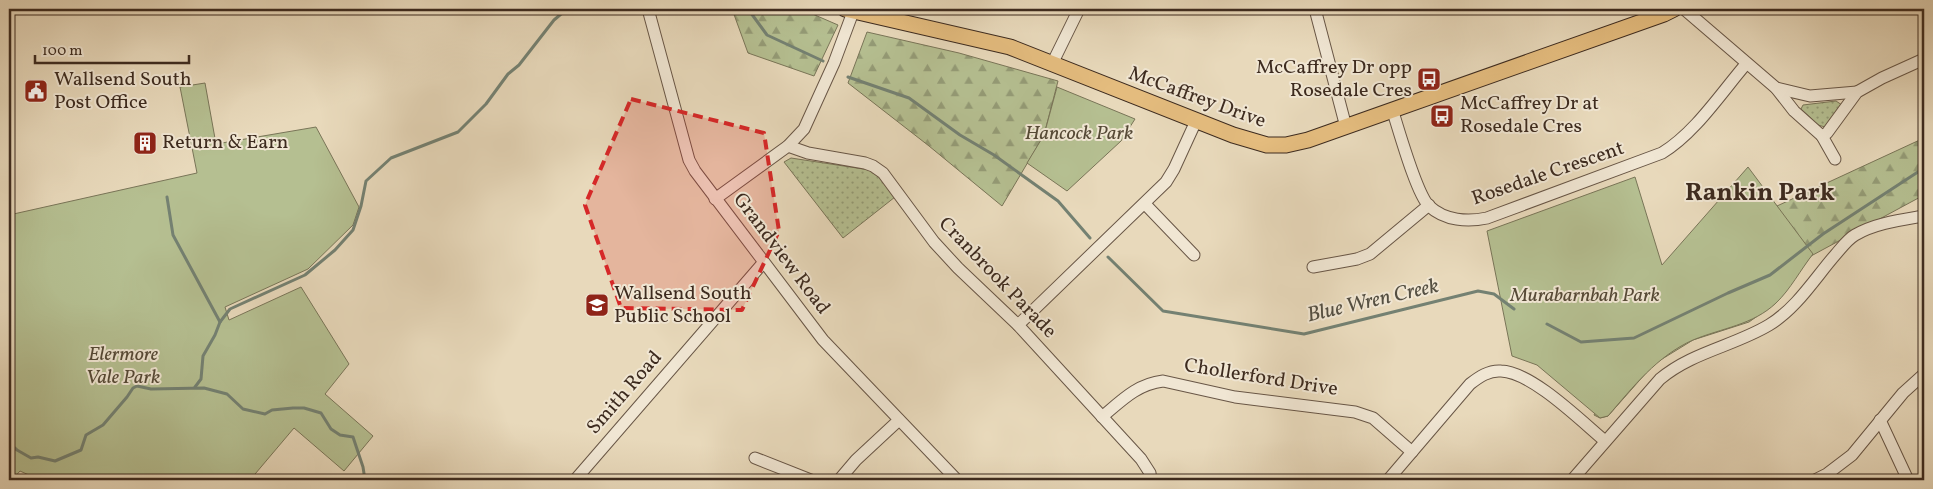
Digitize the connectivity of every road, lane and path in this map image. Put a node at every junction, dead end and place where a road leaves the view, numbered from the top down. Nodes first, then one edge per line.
1 (648, 9) edge
2 (1079, 9) edge
3 (1314, 9) edge
4 (1674, 9) edge
5 (1684, 9) edge
6 (849, 10) edge
7 (1924, 59) edge
8 (1052, 64) junction
9 (1746, 64) junction
10 (1776, 88) junction
11 (1858, 92) junction
12 (1392, 109) junction
13 (1196, 121) junction
14 (1346, 126) junction
15 (1822, 136) junction
16 (788, 146) junction
17 (1835, 159) dead end
18 (716, 199) junction
19 (1145, 204) junction
20 (1429, 205) junction
21 (1924, 216) edge
22 (1194, 255) dead end
23 (763, 263) junction
24 (1313, 267) dead end
25 (1018, 325) junction
26 (1924, 374) edge
27 (1102, 417) junction
28 (898, 420) junction
29 (1880, 420) junction
30 (1605, 441) junction
31 (1412, 452) junction
32 (755, 458) dead end
33 (575, 480) edge
34 (811, 480) edge
35 (839, 480) edge
36 (957, 480) edge
37 (1151, 480) edge
38 (1388, 480) edge
39 (1574, 480) edge
40 (1815, 480) edge
41 (1908, 480) edge

1 - 18 street, Grandview Road
2 - 8 street
3 - 14 street
4 - 12 main road, McCaffrey Drive
5 - 9 street
6 - 8 main road, McCaffrey Drive
6 - 16 street
7 - 11 street
8 - 13 main road, McCaffrey Drive
9 - 10 street
9 - 20 street, Rosedale Crescent
10 - 11 street
10 - 15 street
11 - 15 street
12 - 14 main road, McCaffrey Drive
12 - 20 street
13 - 14 main road, McCaffrey Drive
13 - 19 street
15 - 17 street
16 - 18 street
16 - 25 street, Cranbrook Parade
18 - 23 street, Grandview Road
19 - 22 street
19 - 25 street
20 - 24 street
21 - 30 street
23 - 28 street, Grandview Road
23 - 33 street, Smith Road
25 - 27 street, Cranbrook Parade
26 - 29 street
27 - 31 street, Chollerford Drive
27 - 37 street, Cranbrook Parade
28 - 35 street
28 - 36 street, Grandview Road
29 - 40 street
29 - 41 street
30 - 31 street
30 - 39 street
31 - 38 street
32 - 34 street

